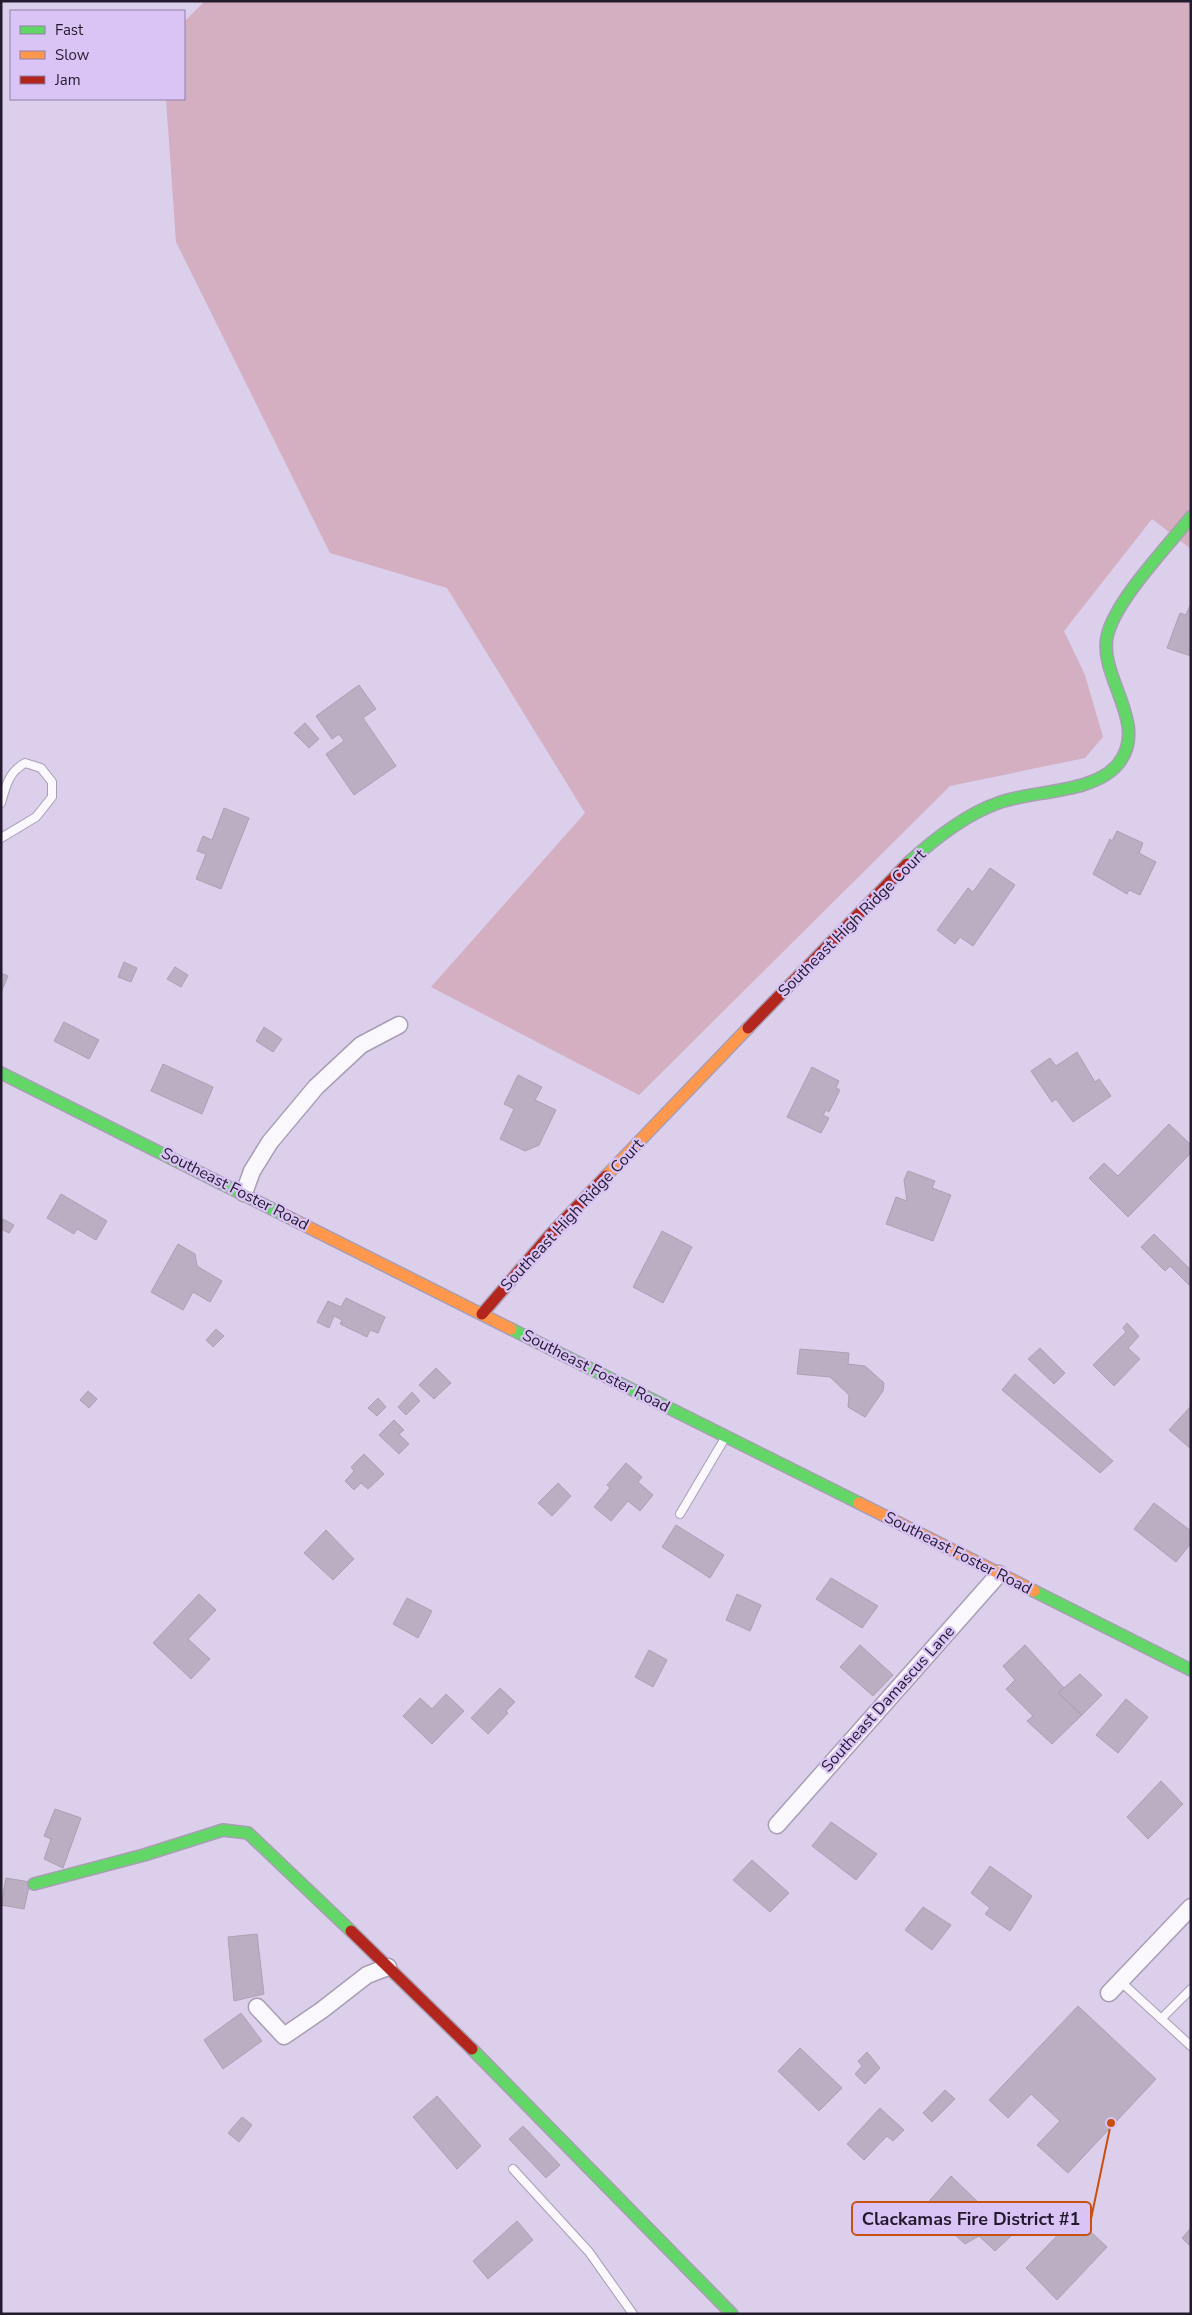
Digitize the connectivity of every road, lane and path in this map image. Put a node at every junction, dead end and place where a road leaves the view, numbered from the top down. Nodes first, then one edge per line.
1 (1191, 517) edge
2 (1, 803) edge
3 (1, 838) edge
4 (399, 1025) dead end
5 (1, 1073) edge
6 (244, 1193) junction
7 (482, 1314) junction
8 (726, 1436) junction
9 (680, 1514) dead end
10 (1000, 1574) junction
11 (1191, 1670) edge
12 (777, 1825) dead end
13 (34, 1884) dead end
14 (1191, 1908) edge
15 (388, 1967) junction
16 (1114, 1987) joint
17 (1191, 1989) edge
18 (257, 2007) dead end
19 (1162, 2019) junction
20 (1191, 2046) edge
21 (513, 2169) dead end
22 (633, 2314) edge
23 (732, 2314) edge

1 - 7 street, Southeast High Ridge Court
2 - 3 lane
4 - 6 street
5 - 6 street, Southeast Foster Road
6 - 7 street, Southeast Foster Road
7 - 8 street, Southeast Foster Road
8 - 9 lane
8 - 10 street, Southeast Foster Road
10 - 11 street, Southeast Foster Road
10 - 12 street, Southeast Damascus Lane
13 - 15 street
14 - 16 street
15 - 18 street
15 - 23 street
16 - 19 lane
17 - 19 lane
19 - 20 lane
21 - 22 lane

